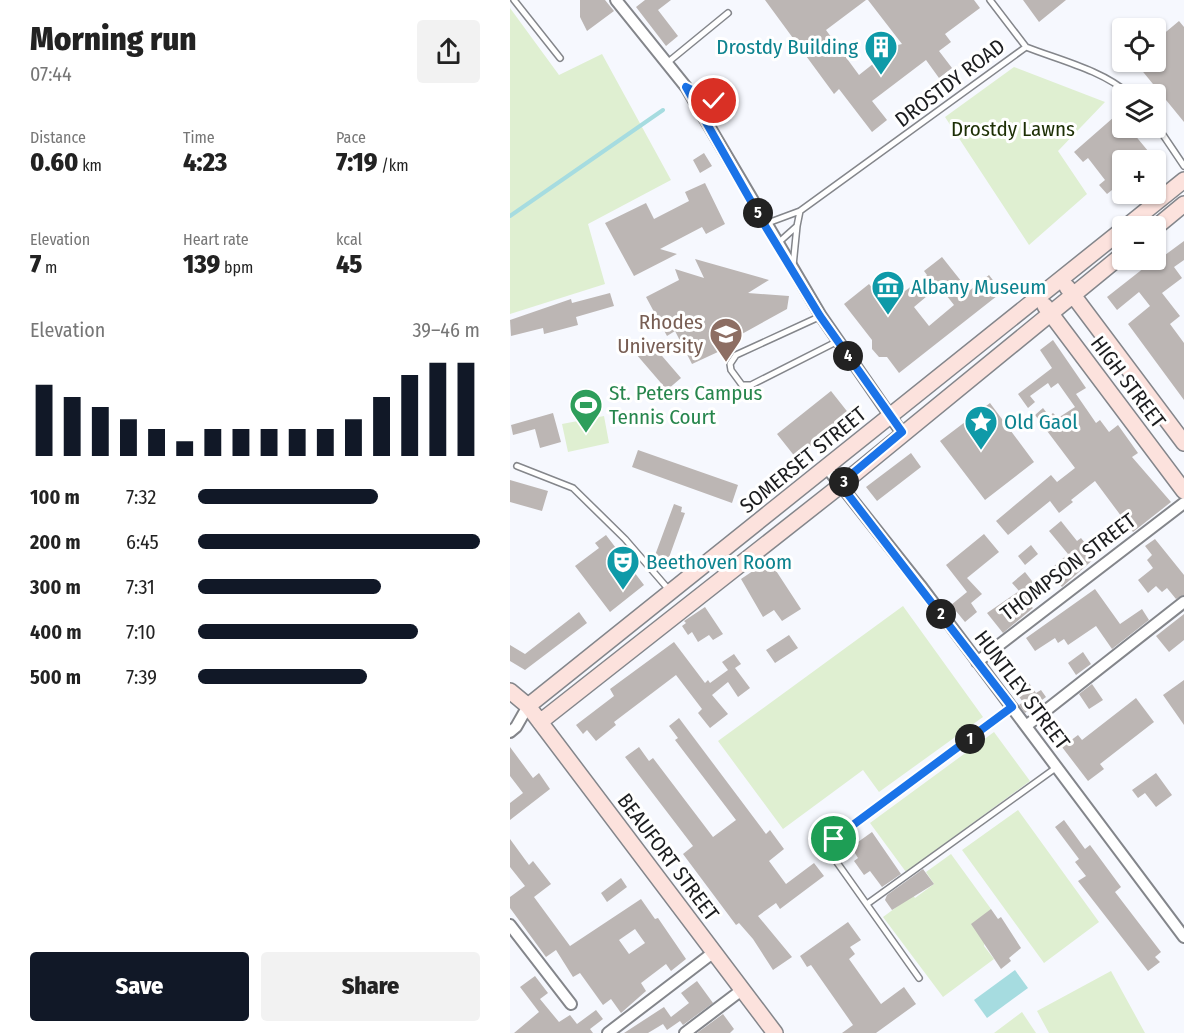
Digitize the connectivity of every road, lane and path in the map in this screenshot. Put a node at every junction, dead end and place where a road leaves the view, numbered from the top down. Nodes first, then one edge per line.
1 (514, 0) edge
2 (616, 0) edge
3 (990, 0) edge
4 (728, 13) dead end
5 (1026, 47) junction
6 (560, 58) dead end
7 (666, 64) junction
8 (1115, 84) edge
9 (686, 87) junction
10 (714, 101) dead end
11 (1165, 138) edge
12 (1184, 166) edge
13 (1184, 180) edge
14 (1184, 204) edge
15 (801, 212) junction
16 (1139, 216) edge
17 (1166, 219) edge
18 (764, 224) junction
19 (797, 226) junction
20 (1112, 238) edge
21 (777, 244) junction
22 (1112, 263) edge
23 (793, 269) junction
24 (1061, 280) junction
25 (1073, 294) junction
26 (1039, 298) junction
27 (1050, 314) junction
28 (820, 316) junction
29 (838, 341) junction
30 (891, 416) junction
31 (902, 432) junction
32 (1184, 442) edge
33 (517, 466) dead end
34 (827, 468) junction
35 (840, 484) junction
36 (1183, 492) edge
37 (707, 563) junction
38 (717, 582) junction
39 (671, 592) junction
40 (1184, 602) edge
41 (607, 642) junction
42 (620, 659) junction
43 (977, 662) junction
44 (510, 692) edge
45 (528, 706) junction
46 (1012, 707) junction
47 (540, 722) junction
48 (1026, 726) junction
49 (513, 729) edge
50 (1057, 767) junction
51 (867, 904) junction
52 (510, 925) edge
53 (1184, 937) edge
54 (714, 952) junction
55 (919, 978) dead end
56 (743, 989) junction
57 (571, 1004) dead end
58 (608, 1033) edge
59 (685, 1033) edge
60 (775, 1033) edge

1 - 6 lane
2 - 7 street
3 - 5 lane
4 - 7 lane
5 - 8 lane, DROSTDY ROAD
5 - 15 lane, DROSTDY ROAD
7 - 9 street
9 - 10 lane
9 - 18 street
11 - 12 lane
13 - 16 main road
14 - 17 main road
15 - 18 lane, DROSTDY ROAD
15 - 19 lane
18 - 21 street
19 - 21 lane
19 - 23 lane
20 - 24 main road, SOMERSET STREET
21 - 23 street
22 - 25 main road, SOMERSET STREET
23 - 28 street
24 - 25 main road, HIGH STREET
24 - 26 main road, SOMERSET STREET
25 - 27 main road, SOMERSET STREET
25 - 32 main road, HIGH STREET
26 - 27 main road, HIGH STREET
26 - 30 main road, SOMERSET STREET
27 - 31 main road, SOMERSET STREET
27 - 36 main road, HIGH STREET
28 - 29 street
28 - 29 lane
29 - 30 street
30 - 31 street
30 - 34 main road, SOMERSET STREET
31 - 35 main road, SOMERSET STREET
33 - 39 lane
34 - 35 street, HUNTLEY STREET
34 - 37 main road, SOMERSET STREET
35 - 38 main road, SOMERSET STREET
35 - 43 street, HUNTLEY STREET
36 - 43 street, THOMPSON STREET
37 - 38 main road
37 - 39 main road, SOMERSET STREET
38 - 42 main road, SOMERSET STREET
39 - 41 main road, SOMERSET STREET
40 - 48 street
41 - 42 main road
41 - 45 main road, SOMERSET STREET
42 - 47 main road, SOMERSET STREET
43 - 46 street, HUNTLEY STREET
44 - 45 main road, BEAUFORT STREET
45 - 47 main road, BEAUFORT STREET
45 - 49 street, SOMERSET STREET
46 - 48 street, HUNTLEY STREET
46 - 51 lane
47 - 49 street, SOMERSET STREET
47 - 54 main road, BEAUFORT STREET
48 - 50 street, HUNTLEY STREET
50 - 51 lane
50 - 53 street, HUNTLEY STREET
51 - 55 lane
52 - 57 street
54 - 56 main road, BEAUFORT STREET
54 - 58 street
56 - 59 street
56 - 60 main road, BEAUFORT STREET

